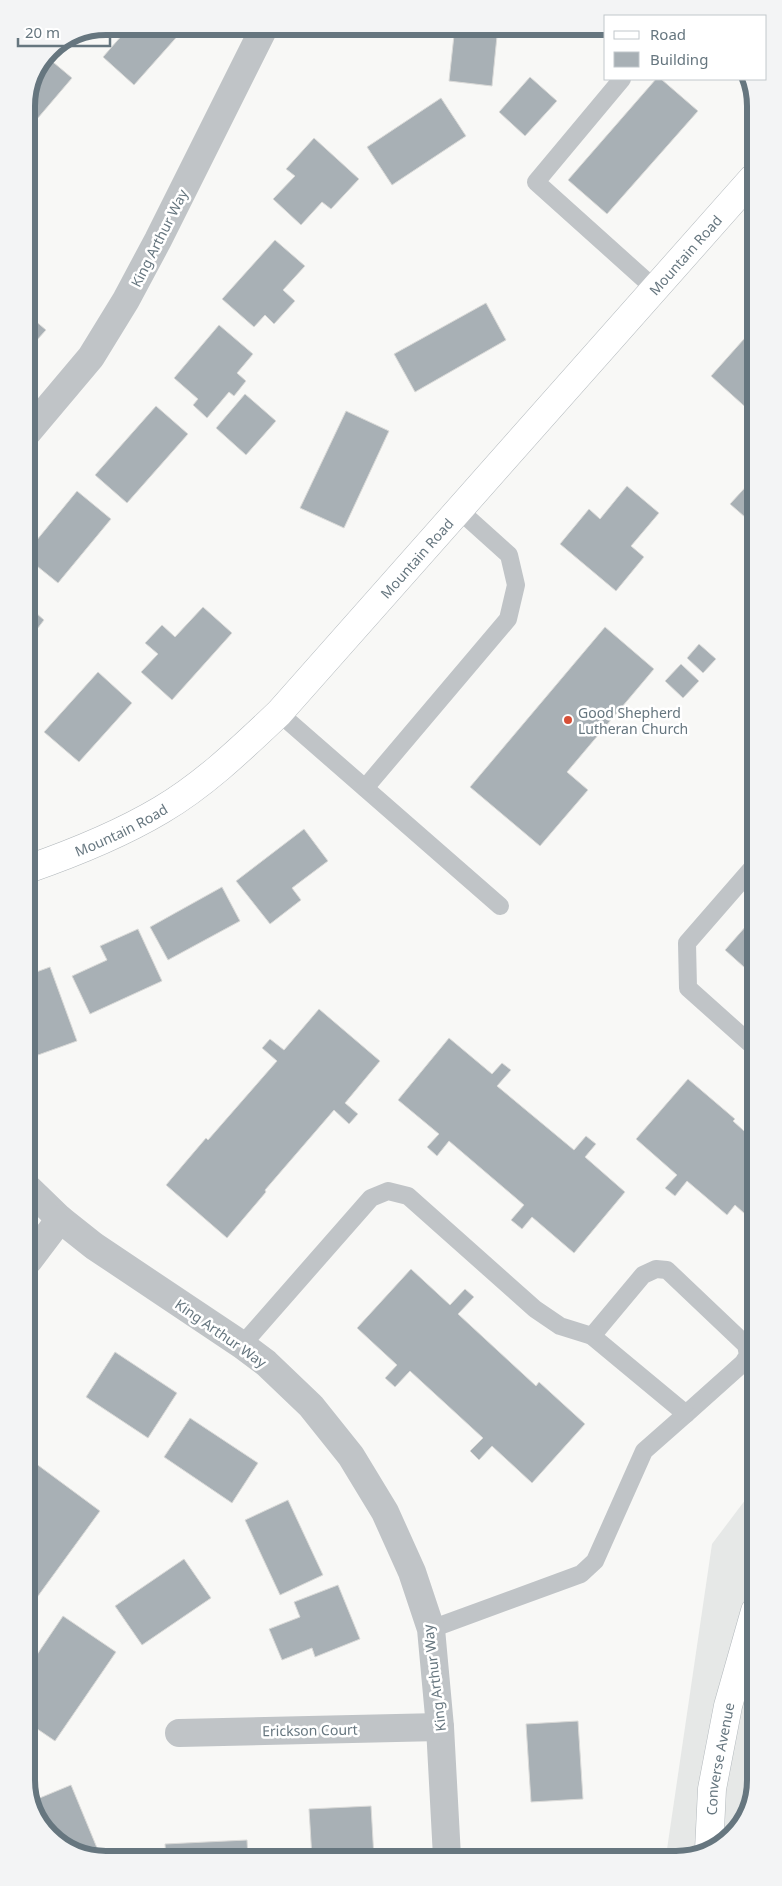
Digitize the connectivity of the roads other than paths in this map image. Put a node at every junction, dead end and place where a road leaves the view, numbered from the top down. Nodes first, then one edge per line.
1 (260, 35) edge
2 (621, 80) edge
3 (747, 185) edge
4 (654, 288) junction
5 (35, 424) edge
6 (459, 510) junction
7 (279, 712) junction
8 (365, 788) junction
9 (35, 867) edge
10 (747, 874) edge
11 (500, 906) dead end
12 (747, 1041) edge
13 (35, 1196) edge
14 (60, 1219) junction
15 (35, 1252) edge
16 (592, 1336) junction
17 (242, 1345) junction
18 (747, 1350) edge
19 (747, 1357) edge
20 (686, 1414) junction
21 (431, 1630) junction
22 (747, 1639) edge
23 (440, 1727) junction
24 (179, 1733) dead end
25 (709, 1843) edge
26 (447, 1851) edge

1 - 5 street, King Arthur Way
2 - 4 lane
3 - 4 street, Mountain Road
4 - 6 street, Mountain Road
6 - 7 street, Mountain Road
6 - 8 lane
7 - 8 lane
7 - 9 street, Mountain Road
8 - 11 lane
10 - 12 lane
13 - 14 street, King Arthur Way
14 - 15 street
14 - 17 street, King Arthur Way
16 - 17 lane
16 - 18 lane
16 - 20 lane
17 - 21 street, King Arthur Way
19 - 20 lane
20 - 21 lane
21 - 23 street, King Arthur Way
22 - 25 street, Converse Avenue
23 - 24 street, Erickson Court
23 - 26 street, King Arthur Way

